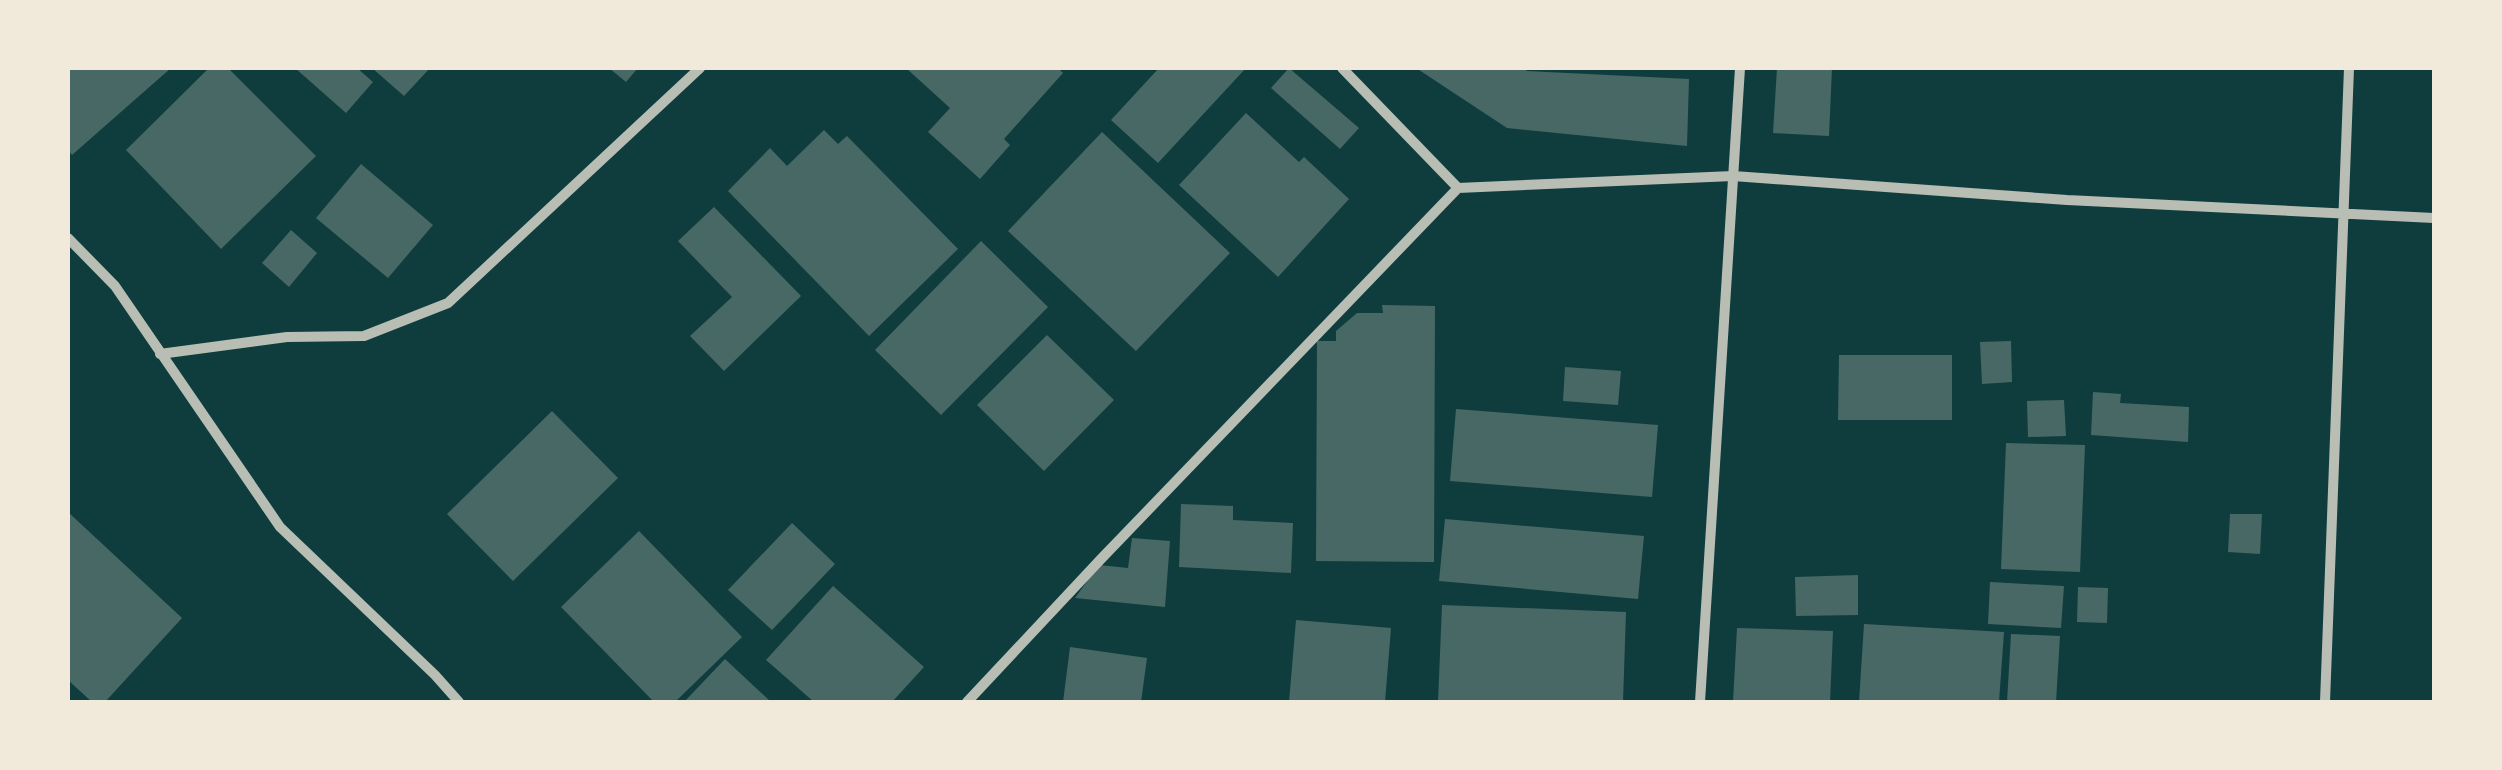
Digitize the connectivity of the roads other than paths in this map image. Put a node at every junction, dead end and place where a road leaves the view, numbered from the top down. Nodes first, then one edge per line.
1 (700, 68) edge
2 (1342, 68) edge
3 (1740, 68) edge
4 (2349, 68) edge
5 (1733, 176) junction
6 (1458, 188) junction
7 (2345, 212) junction
8 (2434, 218) edge
9 (68, 238) edge
10 (160, 354) junction
11 (459, 702) edge
12 (968, 702) edge
13 (1700, 702) edge
14 (2325, 702) edge

1 - 10 street
2 - 6 street
3 - 5 street
4 - 7 street
5 - 6 street
5 - 7 street
5 - 13 street
6 - 12 street
7 - 8 street
7 - 14 street
9 - 10 street
10 - 11 street

